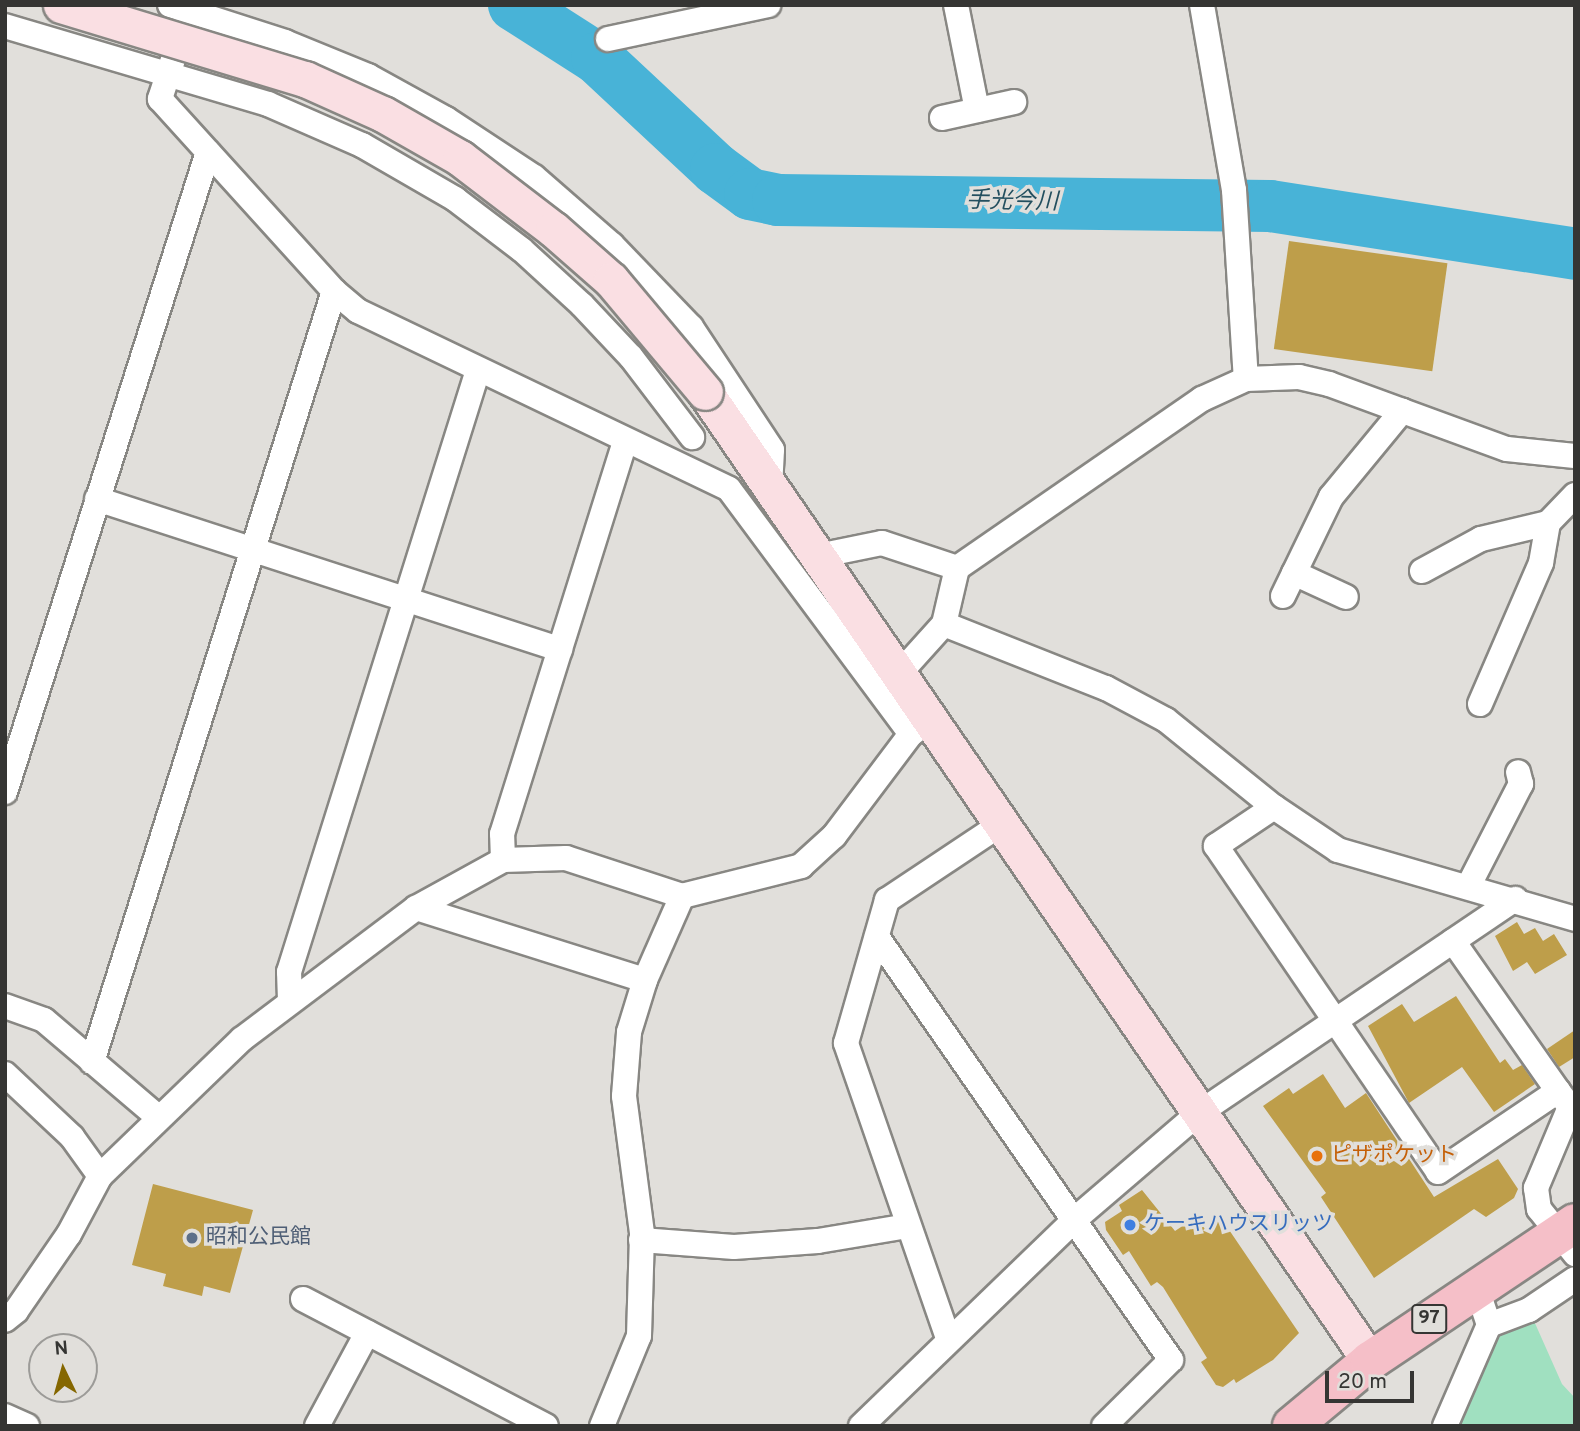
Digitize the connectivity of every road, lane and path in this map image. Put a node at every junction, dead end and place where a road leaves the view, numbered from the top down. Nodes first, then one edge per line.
1 (8, 5) edge
2 (61, 5) edge
3 (768, 5) edge
4 (956, 5) edge
5 (1202, 5) edge
6 (184, 7) edge
7 (5, 16) edge
8 (5, 26) edge
9 (608, 39) dead end
10 (169, 74) junction
11 (1014, 102) dead end
12 (977, 110) junction
13 (942, 118) dead end
14 (208, 152) junction
15 (334, 292) junction
16 (478, 370) junction
17 (1246, 379) junction
18 (714, 404) junction
19 (1402, 411) junction
20 (692, 437) junction
21 (625, 442) junction
22 (1575, 456) edge
23 (661, 459) junction
24 (770, 486) junction
25 (1575, 495) edge
26 (97, 499) junction
27 (1548, 523) junction
28 (251, 550) junction
29 (818, 556) junction
30 (957, 568) junction
31 (1422, 571) dead end
32 (1294, 573) junction
33 (1283, 596) dead end
34 (1346, 597) dead end
35 (406, 599) junction
36 (944, 624) junction
37 (560, 649) junction
38 (898, 675) junction
39 (1480, 704) dead end
40 (920, 727) junction
41 (1518, 772) dead end
42 (5, 792) edge
43 (1274, 807) junction
44 (1000, 825) junction
45 (503, 860) junction
46 (1469, 885) junction
47 (682, 896) junction
48 (1515, 899) junction
49 (416, 908) junction
50 (1575, 919) edge
51 (877, 937) junction
52 (1453, 941) junction
53 (645, 980) junction
54 (290, 1000) junction
55 (5, 1006) edge
56 (1335, 1022) junction
57 (92, 1062) junction
58 (5, 1074) edge
59 (1558, 1091) junction
60 (1199, 1113) junction
61 (159, 1118) junction
62 (100, 1177) junction
63 (1074, 1220) junction
64 (908, 1226) junction
65 (1569, 1236) edge
66 (641, 1240) junction
67 (1575, 1279) edge
68 (1476, 1286) junction
69 (303, 1300) dead end
70 (5, 1320) edge
71 (1489, 1325) junction
72 (367, 1333) junction
73 (948, 1338) junction
74 (1370, 1361) junction
75 (5, 1416) edge
76 (27, 1426) edge
77 (317, 1426) edge
78 (546, 1426) edge
79 (602, 1426) edge
80 (862, 1426) edge
81 (1104, 1426) edge
82 (1292, 1426) edge
83 (1445, 1426) edge

1 - 7 street
2 - 18 street, bridge
3 - 9 street
4 - 12 street
5 - 17 street
6 - 10 street
6 - 24 street
8 - 10 street
10 - 14 street
10 - 20 street
11 - 12 street
12 - 13 street
14 - 15 street
14 - 26 street
15 - 16 street
15 - 28 street
16 - 21 street
16 - 35 street
17 - 19 street
17 - 30 street
18 - 20 street
18 - 24 street
19 - 22 street
19 - 32 street
20 - 23 street
21 - 23 street
21 - 37 street
23 - 40 street
24 - 29 street
25 - 27 street
26 - 28 street
26 - 42 street
27 - 31 street
27 - 39 street
28 - 35 street
28 - 57 street
29 - 30 street
29 - 38 street
30 - 36 street
32 - 33 street
32 - 34 street
35 - 37 street
35 - 54 street
36 - 38 street
36 - 43 street
37 - 45 street
38 - 40 street
40 - 44 street
40 - 47 street
41 - 46 street
43 - 46 street
43 - 56 street
44 - 51 street
44 - 60 street
45 - 47 street
45 - 49 street
46 - 48 street
47 - 53 street
48 - 50 street
48 - 52 street
49 - 53 street
49 - 54 street
51 - 63 street
51 - 64 street
52 - 56 street
52 - 59 street
53 - 66 street
54 - 61 street
55 - 57 street
56 - 59 street
56 - 60 street
57 - 61 street
58 - 62 street
59 - 65 street
60 - 63 street
60 - 74 street
61 - 62 street
62 - 70 street
63 - 73 street
63 - 81 street
64 - 66 street
64 - 73 street
65 - 68 main road, 97
66 - 79 street
67 - 71 street
68 - 71 street
68 - 74 main road, 97
69 - 72 street
71 - 83 street
72 - 77 street
72 - 78 street
73 - 80 street
74 - 82 main road, 97
75 - 76 street

